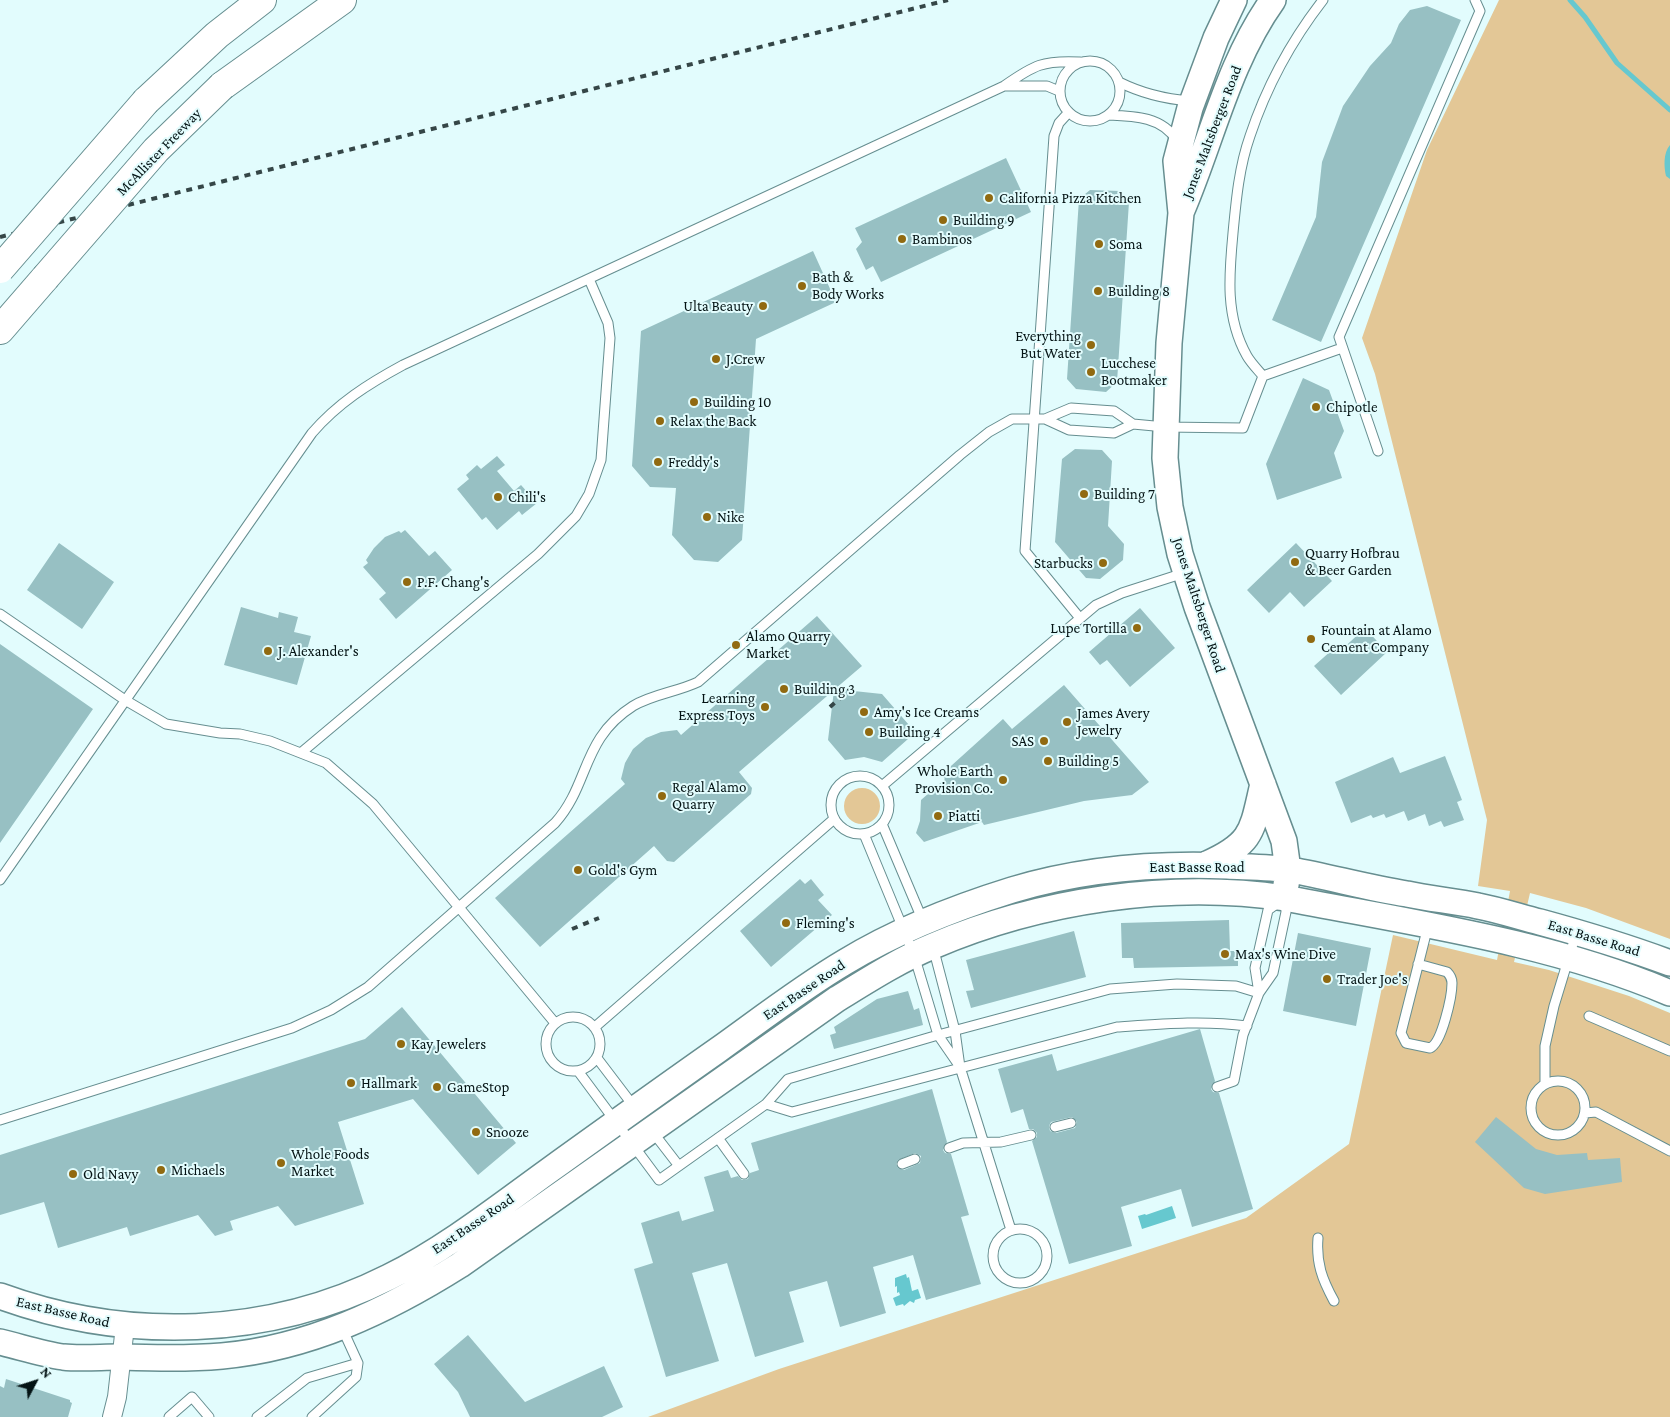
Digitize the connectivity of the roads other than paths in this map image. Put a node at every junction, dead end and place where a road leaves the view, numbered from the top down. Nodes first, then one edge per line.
1 (262, 0) edge
2 (342, 0) edge
3 (1234, 0) edge
4 (1273, 0) edge
5 (1323, 0) edge
6 (1475, 0) edge
7 (1080, 62) junction
8 (1120, 82) junction
9 (1004, 86) junction
10 (1059, 91) junction
11 (1193, 101) junction
12 (1069, 112) junction
13 (1109, 115) junction
14 (1179, 144) junction
15 (1181, 213) junction
16 (0, 269) edge
17 (589, 279) junction
18 (0, 330) edge
19 (1342, 348) junction
20 (1263, 376) junction
21 (1045, 419) junction
22 (1035, 420) junction
23 (1133, 424) junction
24 (1165, 427) junction
25 (1378, 452) dead end
26 (1186, 573) junction
27 (0, 614) edge
28 (1080, 617) junction
29 (125, 700) junction
30 (302, 752) junction
31 (1263, 784) junction
32 (882, 786) junction
33 (834, 819) junction
34 (882, 824) junction
35 (864, 834) junction
36 (1206, 865) junction
37 (1288, 870) junction
38 (0, 880) edge
39 (1285, 898) junction
40 (459, 908) junction
41 (1428, 926) junction
42 (1577, 932) junction
43 (922, 937) junction
44 (1570, 958) junction
45 (1670, 963) edge
46 (1418, 964) junction
47 (1260, 993) junction
48 (1670, 993) edge
49 (1589, 1016) dead end
50 (555, 1023) junction
51 (1246, 1026) junction
52 (594, 1027) junction
53 (955, 1031) junction
54 (938, 1035) junction
55 (1670, 1051) edge
56 (597, 1058) junction
57 (960, 1067) junction
58 (578, 1071) junction
59 (1545, 1084) junction
60 (1217, 1087) dead end
61 (766, 1104) junction
62 (1585, 1113) junction
63 (0, 1120) edge
64 (1071, 1123) dead end
65 (637, 1124) junction
66 (1055, 1127) dead end
67 (1030, 1135) dead end
68 (718, 1138) junction
69 (983, 1143) junction
70 (949, 1148) dead end
71 (1670, 1151) edge
72 (915, 1160) dead end
73 (902, 1164) dead end
74 (679, 1166) junction
75 (744, 1174) dead end
76 (467, 1229) junction
77 (1012, 1230) junction
78 (1318, 1238) dead end
79 (482, 1250) junction
80 (0, 1296) edge
81 (1334, 1301) dead end
82 (125, 1326) junction
83 (342, 1327) junction
84 (0, 1342) edge
85 (121, 1357) junction
86 (358, 1363) junction
87 (112, 1417) edge
88 (170, 1417) edge
89 (209, 1417) edge
90 (257, 1417) edge
91 (312, 1417) edge

1 - 16 highway, bridge
2 - 18 highway, McAllister Freeway, bridge
3 - 11 main road, Jones Maltsberger Road
4 - 15 main road, Jones Maltsberger Road
5 - 20 lane
6 - 19 lane
7 - 8 lane
7 - 9 lane
7 - 10 lane
8 - 11 lane
8 - 13 lane
9 - 10 lane
9 - 17 lane
10 - 12 lane
11 - 14 main road, Jones Maltsberger Road
12 - 13 lane
12 - 22 lane
13 - 14 lane
14 - 15 main road, Jones Maltsberger Road
15 - 24 main road, Jones Maltsberger Road
17 - 29 lane
17 - 30 lane
19 - 20 lane
19 - 25 lane
20 - 24 lane
21 - 22 lane
21 - 23 lane
21 - 23 lane
22 - 28 lane
22 - 40 lane
23 - 24 lane
24 - 26 main road, Jones Maltsberger Road
26 - 28 lane
26 - 31 main road, Jones Maltsberger Road
27 - 29 lane
28 - 32 lane
29 - 30 lane
29 - 38 lane
30 - 40 lane
31 - 36 main road
31 - 37 main road, Jones Maltsberger Road
32 - 33 lane
32 - 34 lane
33 - 35 lane
33 - 52 lane
34 - 35 lane
34 - 43 lane
35 - 43 lane
36 - 37 main road, East Basse Road
36 - 43 main road, East Basse Road
37 - 39 main road, Jones Maltsberger Road
37 - 42 main road, East Basse Road
39 - 41 main road, East Basse Road
39 - 43 main road, East Basse Road
39 - 47 lane
39 - 47 lane
40 - 50 lane
40 - 63 lane
41 - 44 main road, East Basse Road
41 - 46 lane
42 - 44 lane
42 - 45 main road, East Basse Road
43 - 53 lane
43 - 54 lane
43 - 65 main road, East Basse Road
44 - 48 main road, East Basse Road
44 - 59 lane
46 - 46 lane
47 - 51 lane
47 - 53 lane
49 - 55 lane
50 - 52 lane
50 - 58 lane
51 - 57 lane
51 - 60 lane
52 - 56 lane
53 - 54 lane
53 - 57 lane
54 - 57 lane
54 - 61 lane
56 - 58 lane
56 - 65 lane
57 - 61 lane
57 - 69 lane
58 - 65 lane
59 - 62 lane
59 - 62 lane
61 - 68 lane
62 - 71 lane
64 - 66 lane
65 - 74 lane
65 - 74 lane
65 - 76 main road, East Basse Road
65 - 79 main road, East Basse Road
67 - 69 lane
68 - 74 lane
68 - 75 lane
69 - 70 lane
69 - 77 lane
72 - 73 lane
76 - 79 main road
76 - 82 main road, East Basse Road
77 - 77 lane
78 - 81 lane
79 - 83 main road, East Basse Road
80 - 82 main road, East Basse Road
82 - 85 street
83 - 85 main road, East Basse Road
83 - 86 lane
84 - 85 main road, East Basse Road
85 - 87 street
86 - 90 lane
86 - 91 lane
88 - 89 lane

